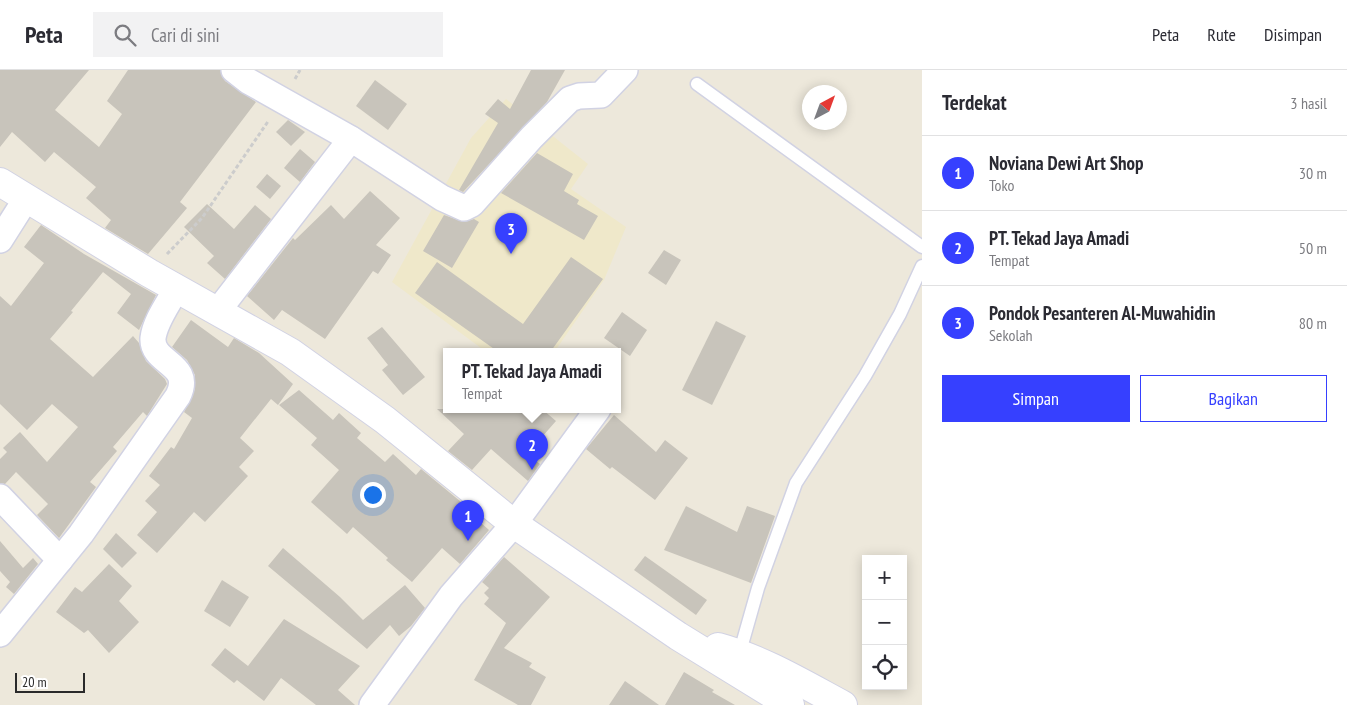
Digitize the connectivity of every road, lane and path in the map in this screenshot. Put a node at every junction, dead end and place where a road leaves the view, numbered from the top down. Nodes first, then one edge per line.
1 (234, 70) edge
2 (625, 70) edge
3 (698, 84) dead end
4 (282, 101) junction
5 (351, 139) junction
6 (0, 182) edge
7 (26, 199) junction
8 (0, 240) edge
9 (922, 247) edge
10 (922, 266) edge
11 (149, 273) junction
12 (176, 289) junction
13 (217, 312) junction
14 (595, 413) edge
15 (0, 497) edge
16 (514, 524) junction
17 (60, 560) junction
18 (0, 634) edge
19 (736, 661) junction
20 (372, 705) edge
21 (790, 705) edge
22 (843, 705) edge

1 - 4 street
2 - 5 street
3 - 9 lane
4 - 5 street
4 - 11 path
5 - 13 street
6 - 7 main road
7 - 8 street
7 - 11 main road
10 - 19 lane
11 - 12 main road
12 - 13 main road
12 - 17 street
13 - 16 main road
14 - 16 street
15 - 17 street
16 - 19 main road
16 - 20 street
17 - 18 street
19 - 21 main road
19 - 22 main road

